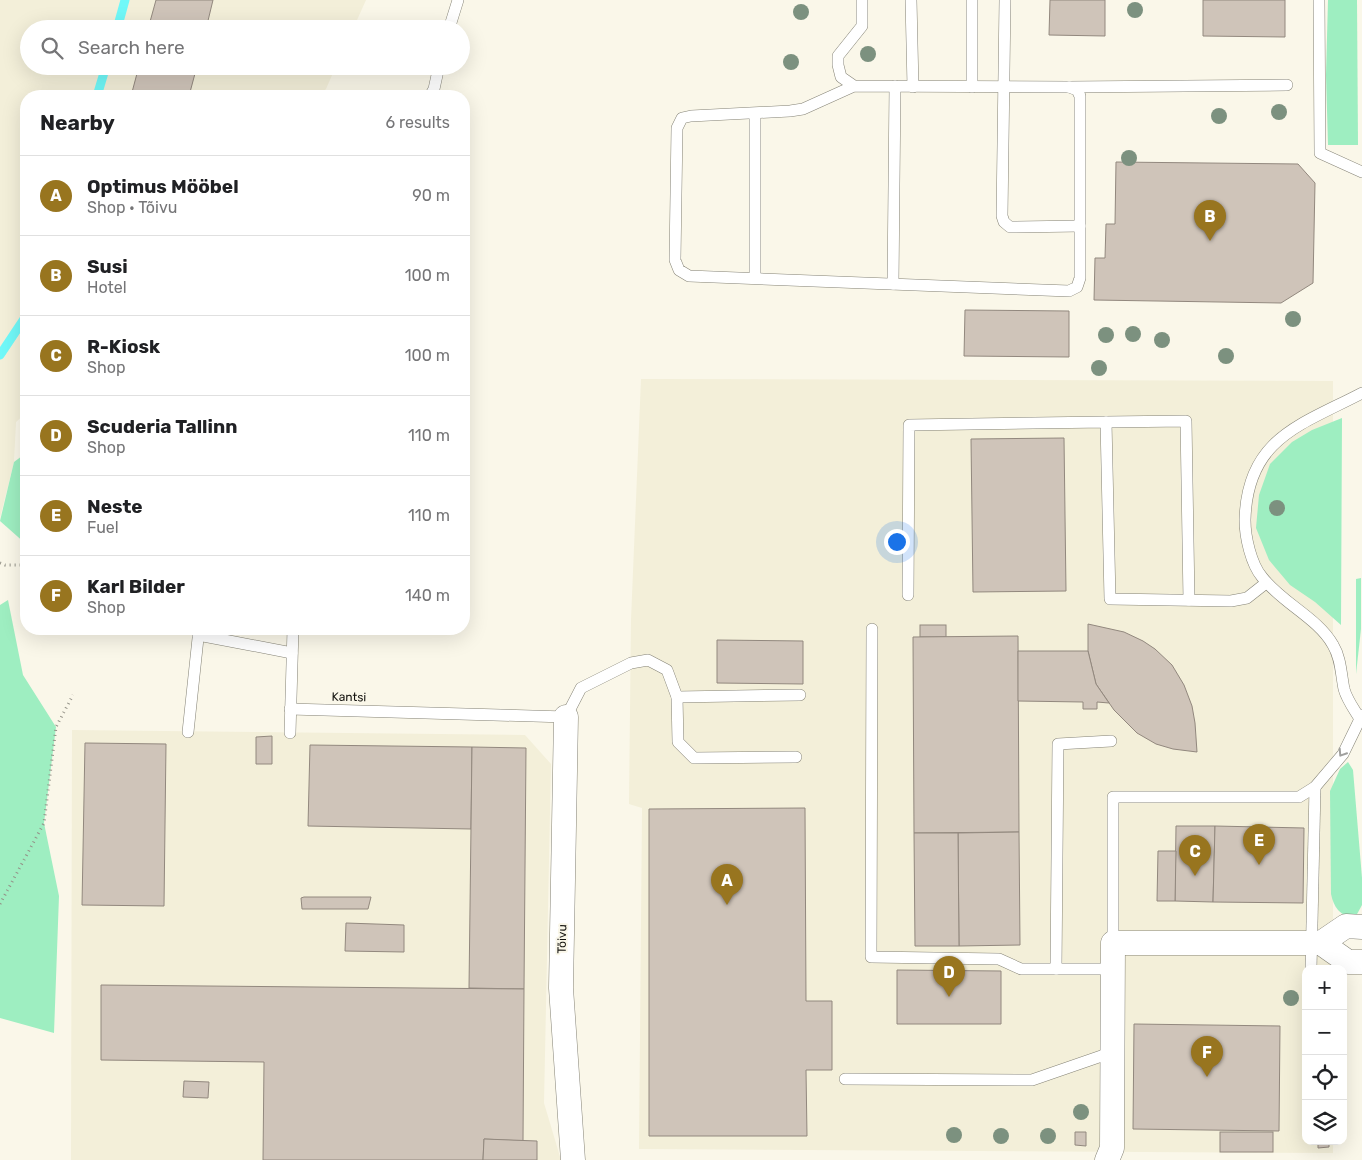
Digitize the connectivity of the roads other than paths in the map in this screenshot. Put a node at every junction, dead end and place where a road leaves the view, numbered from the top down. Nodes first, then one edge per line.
1 (458, 0) edge
2 (862, 0) edge
3 (911, 0) edge
4 (972, 0) edge
5 (1005, 0) edge
6 (1319, 0) edge
7 (452, 20) edge
8 (437, 75) edge
9 (1287, 85) dead end
10 (854, 86) junction
11 (895, 86) junction
12 (913, 86) junction
13 (972, 87) junction
14 (1004, 87) junction
15 (1069, 87) junction
16 (433, 90) edge
17 (754, 114) junction
18 (1362, 172) edge
19 (1080, 226) junction
20 (755, 278) junction
21 (893, 284) junction
22 (1362, 393) edge
23 (1106, 422) junction
24 (1266, 582) junction
25 (908, 595) dead end
26 (1189, 600) junction
27 (872, 629) dead end
28 (199, 635) edge
29 (212, 635) edge
30 (293, 635) edge
31 (292, 653) junction
32 (800, 695) dead end
33 (677, 698) junction
34 (290, 710) junction
35 (566, 717) junction
36 (1361, 717) edge
37 (188, 732) dead end
38 (290, 733) dead end
39 (1111, 741) dead end
40 (796, 757) dead end
41 (1315, 787) junction
42 (1362, 927) edge
43 (1113, 943) junction
44 (1316, 943) junction
45 (1362, 962) edge
46 (1312, 965) edge
47 (1056, 969) junction
48 (1113, 969) junction
49 (1113, 1052) junction
50 (845, 1079) dead end
51 (573, 1160) edge
52 (1107, 1160) edge

1 - 7 lane
2 - 10 lane
3 - 12 lane
4 - 13 lane
5 - 14 lane
6 - 18 lane
8 - 16 lane
9 - 15 lane
10 - 11 lane
10 - 17 lane
11 - 12 lane
11 - 21 lane
12 - 13 lane
13 - 14 lane
14 - 15 lane
14 - 19 lane
15 - 19 lane
17 - 20 lane
17 - 20 lane
19 - 21 lane
20 - 21 lane
22 - 24 lane
23 - 25 lane
23 - 26 lane
23 - 26 lane
24 - 26 lane
24 - 36 lane
27 - 47 lane
28 - 37 lane
29 - 31 lane
30 - 31 lane
31 - 34 lane
32 - 33 lane
33 - 35 lane
33 - 40 lane
34 - 35 lane, Kantsi
34 - 38 lane
35 - 51 street, Tõivu
36 -> 41 lane
39 - 47 lane
41 - 43 lane
41 - 44 lane
42 - 44 street
43 - 44 street
43 - 48 street
44 - 45 street
44 - 46 lane
47 - 48 lane
48 - 49 street
49 - 50 lane
49 - 52 street

